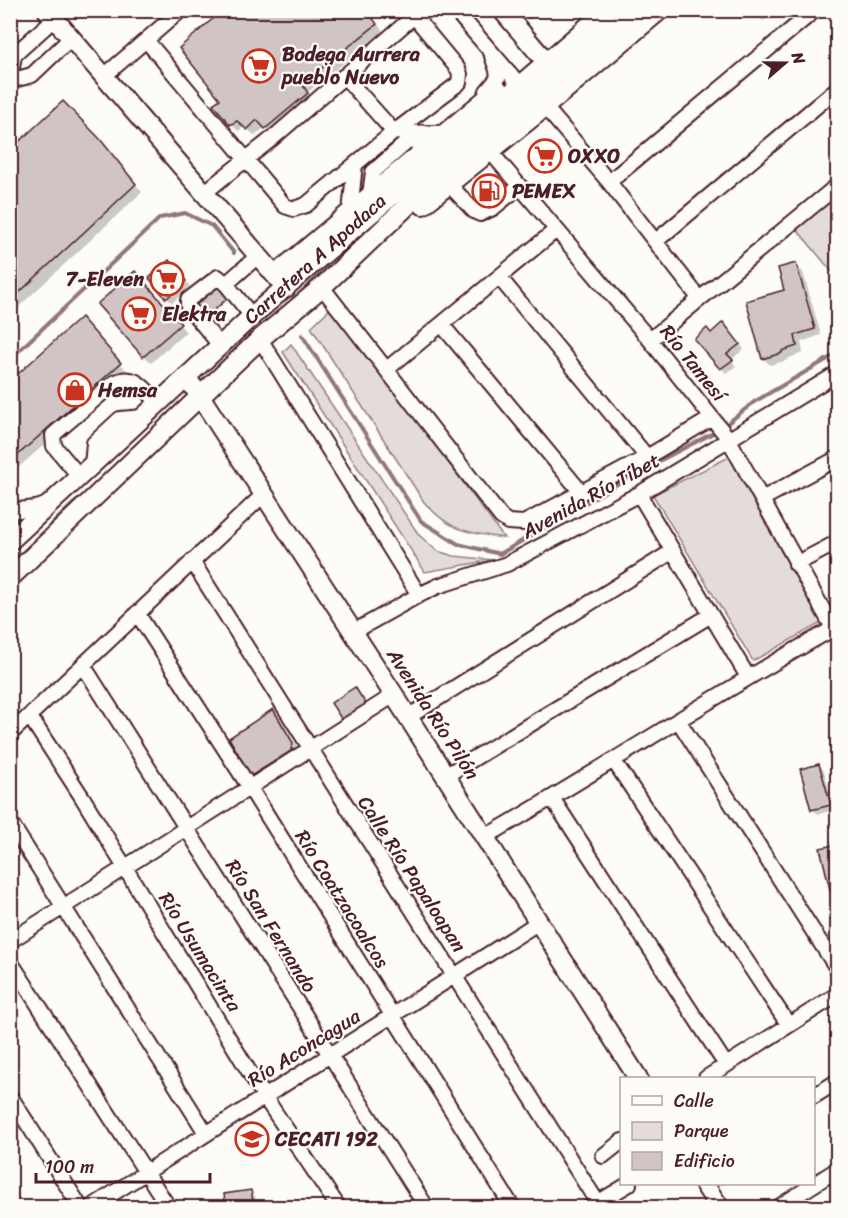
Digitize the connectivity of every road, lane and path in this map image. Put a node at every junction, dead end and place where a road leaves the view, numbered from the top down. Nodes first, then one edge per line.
1 (181, 10) edge
2 (455, 10) edge
3 (502, 10) edge
4 (591, 10) edge
5 (608, 10) edge
6 (636, 10) edge
7 (660, 10) edge
8 (815, 10) edge
9 (418, 13) edge
10 (51, 15) edge
11 (71, 38) junction
12 (146, 40) junction
13 (488, 49) junction
14 (548, 63) junction
15 (344, 76) junction
16 (103, 77) junction
17 (10, 81) edge
18 (837, 88) edge
19 (521, 92) junction
20 (486, 98) junction
21 (393, 132) junction
22 (441, 135) junction
23 (485, 145) junction
24 (246, 159) junction
25 (355, 164) junction
26 (444, 179) junction
27 (609, 182) junction
28 (837, 185) edge
29 (519, 187) junction
30 (204, 193) junction
31 (350, 212) junction
32 (556, 230) junction
33 (656, 241) junction
34 (259, 255) junction
35 (499, 277) junction
36 (280, 281) junction
37 (226, 284) junction
38 (325, 284) junction
39 (699, 298) junction
40 (252, 316) junction
41 (442, 325) junction
42 (260, 339) junction
43 (650, 340) junction
44 (220, 345) junction
45 (387, 369) junction
46 (837, 373) edge
47 (186, 377) junction
48 (200, 396) junction
49 (159, 403) junction
50 (714, 420) junction
51 (727, 437) junction
52 (647, 457) junction
53 (837, 458) edge
54 (86, 471) junction
55 (581, 492) junction
56 (639, 494) junction
57 (263, 495) junction
58 (762, 499) junction
59 (54, 502) junction
60 (10, 511) edge
61 (10, 541) edge
62 (837, 542) edge
63 (673, 552) junction
64 (192, 561) junction
65 (796, 564) junction
66 (10, 578) edge
67 (419, 595) junction
68 (137, 613) junction
69 (711, 615) junction
70 (836, 631) edge
71 (353, 632) junction
72 (83, 665) junction
73 (748, 676) junction
74 (394, 695) junction
75 (30, 717) junction
76 (408, 717) junction
77 (678, 720) junction
78 (10, 734) edge
79 (309, 750) junction
80 (614, 761) junction
81 (445, 776) junction
82 (250, 788) junction
83 (552, 798) junction
84 (10, 822) edge
85 (188, 829) junction
86 (485, 837) junction
87 (126, 869) junction
88 (64, 907) junction
89 (539, 922) junction
90 (10, 941) edge
91 (10, 961) edge
92 (837, 970) edge
93 (454, 976) junction
94 (837, 994) edge
95 (392, 1015) junction
96 (788, 1024) junction
97 (329, 1055) junction
98 (726, 1065) junction
99 (637, 1077) edge
100 (708, 1077) edge
101 (837, 1081) edge
102 (815, 1095) edge
103 (10, 1096) edge
104 (264, 1096) junction
105 (207, 1133) junction
106 (620, 1142) edge
107 (603, 1156) dead end
108 (837, 1169) edge
109 (147, 1172) junction
110 (815, 1183) edge
111 (628, 1185) edge
112 (705, 1185) edge
113 (812, 1185) edge
114 (596, 1206) edge
115 (81, 1208) edge
116 (90, 1208) edge
117 (169, 1208) edge
118 (339, 1208) edge
119 (427, 1208) edge
120 (513, 1208) edge
121 (720, 1208) edge
122 (777, 1208) edge

1 - 12 street
2 - 13 street
3 - 14 main road
4 - 14 main road
5 - 14 main road, Carretera A Apodaca
6 - 14 main road, Carretera A Apodaca
7 - 19 main road
8 - 27 street
9 - 15 street
9 - 21 street
10 - 11 main road
10 - 17 street
11 - 16 main road
11 - 17 street
12 - 16 street
12 - 24 street
13 - 19 street
13 - 20 street
14 - 19 main road, Carretera A Apodaca
14 - 19 main road
15 - 21 street
15 - 24 street
16 - 30 main road
18 - 33 street
19 - 20 main road
19 - 23 main road, Carretera A Apodaca
19 - 27 street
19 - 36 main road, Carretera A Apodaca
20 - 22 main road
21 - 22 street
21 - 25 street
22 - 31 main road
23 - 26 main road, Carretera A Apodaca
23 - 29 street, Río Tamesí
24 - 25 street
24 - 30 street
25 - 31 street
26 - 29 street
26 - 38 main road, Carretera A Apodaca
27 - 33 street
28 - 39 street
29 - 32 street, Río Tamesí
30 - 34 main road
31 - 36 main road
32 - 35 street
32 - 43 street, Río Tamesí
33 - 39 street
34 - 36 main road
34 - 37 street
35 - 41 street
35 - 52 street
36 - 40 main road, Carretera A Apodaca
37 - 40 street
37 - 44 street
38 - 42 main road, Carretera A Apodaca
38 - 45 street
39 - 43 street
40 - 44 main road, Carretera A Apodaca
41 - 45 street
41 - 55 street
42 - 48 main road, Carretera A Apodaca
42 - 67 street
43 - 50 street, Río Tamesí
44 - 47 main road, Carretera A Apodaca
45 - 55 street
46 - 51 street, Avenida Río Tíbet
47 - 48 main road, Avenida Río Pilón
47 - 49 main road, Carretera A Apodaca
48 - 57 main road, Avenida Río Pilón
48 - 66 main road, Carretera A Apodaca
49 - 54 main road, Carretera A Apodaca
49 - 54 street
50 - 51 street, Río Tamesí
50 - 52 street
51 - 56 street, Avenida Río Tíbet
51 - 58 street, Río Tamesí
52 - 55 street
53 - 58 street
54 - 59 main road, Carretera A Apodaca
56 - 63 street
56 - 67 street, Avenida Río Tíbet
57 - 64 street
57 - 71 main road, Avenida Río Pilón
58 - 65 street, Río Tamesí
59 - 60 street
59 - 61 main road, Carretera A Apodaca
62 - 65 street
63 - 69 street
63 - 76 street
64 - 68 street
64 - 79 street, Calle Río Papaloapan
65 - 70 street, Río Tamesí
67 - 71 street, Avenida Río Tíbet
68 - 72 street
68 - 82 street, Río Coatzacoalcos
69 - 73 street
69 - 81 street
70 - 73 street
71 - 74 main road, Avenida Río Pilón
72 - 75 street
72 - 85 street, Río San Fernando
73 - 77 street
74 - 76 main road, Avenida Río Pilón
74 - 79 street
75 - 78 street
75 - 87 street, Río Usumacinta
76 - 81 main road, Avenida Río Pilón
77 - 80 street
77 - 92 street
79 - 82 street
79 - 93 street, Calle Río Papaloapan
80 - 83 street
80 - 96 street
81 - 86 main road, Avenida Río Pilón
82 - 85 street
82 - 95 street, Río Coatzacoalcos
83 - 86 street
83 - 98 street
84 - 88 street
85 - 87 street
85 - 97 street, Río San Fernando
86 - 89 main road, Avenida Río Pilón
87 - 88 street
87 - 104 street, Río Usumacinta
88 - 90 street
88 - 105 street
89 - 93 street, Río Aconcagua
89 - 99 main road, Avenida Río Pilón
91 - 109 street
93 - 95 street, Río Aconcagua
93 - 114 street, Calle Río Papaloapan
94 - 96 street
95 - 97 street, Río Aconcagua
95 - 120 street, Río Coatzacoalcos
96 - 98 street
97 - 104 street, Río Aconcagua
97 - 119 street, Río San Fernando
98 - 100 street
101 - 102 street
103 - 115 street
104 - 105 street, Río Aconcagua
104 - 118 street, Río Usumacinta
105 - 109 street, Río Aconcagua
106 - 107 street
108 - 110 street
109 - 116 street, Río Aconcagua
109 - 117 street
111 - 114 street
112 - 121 main road
113 - 122 street

